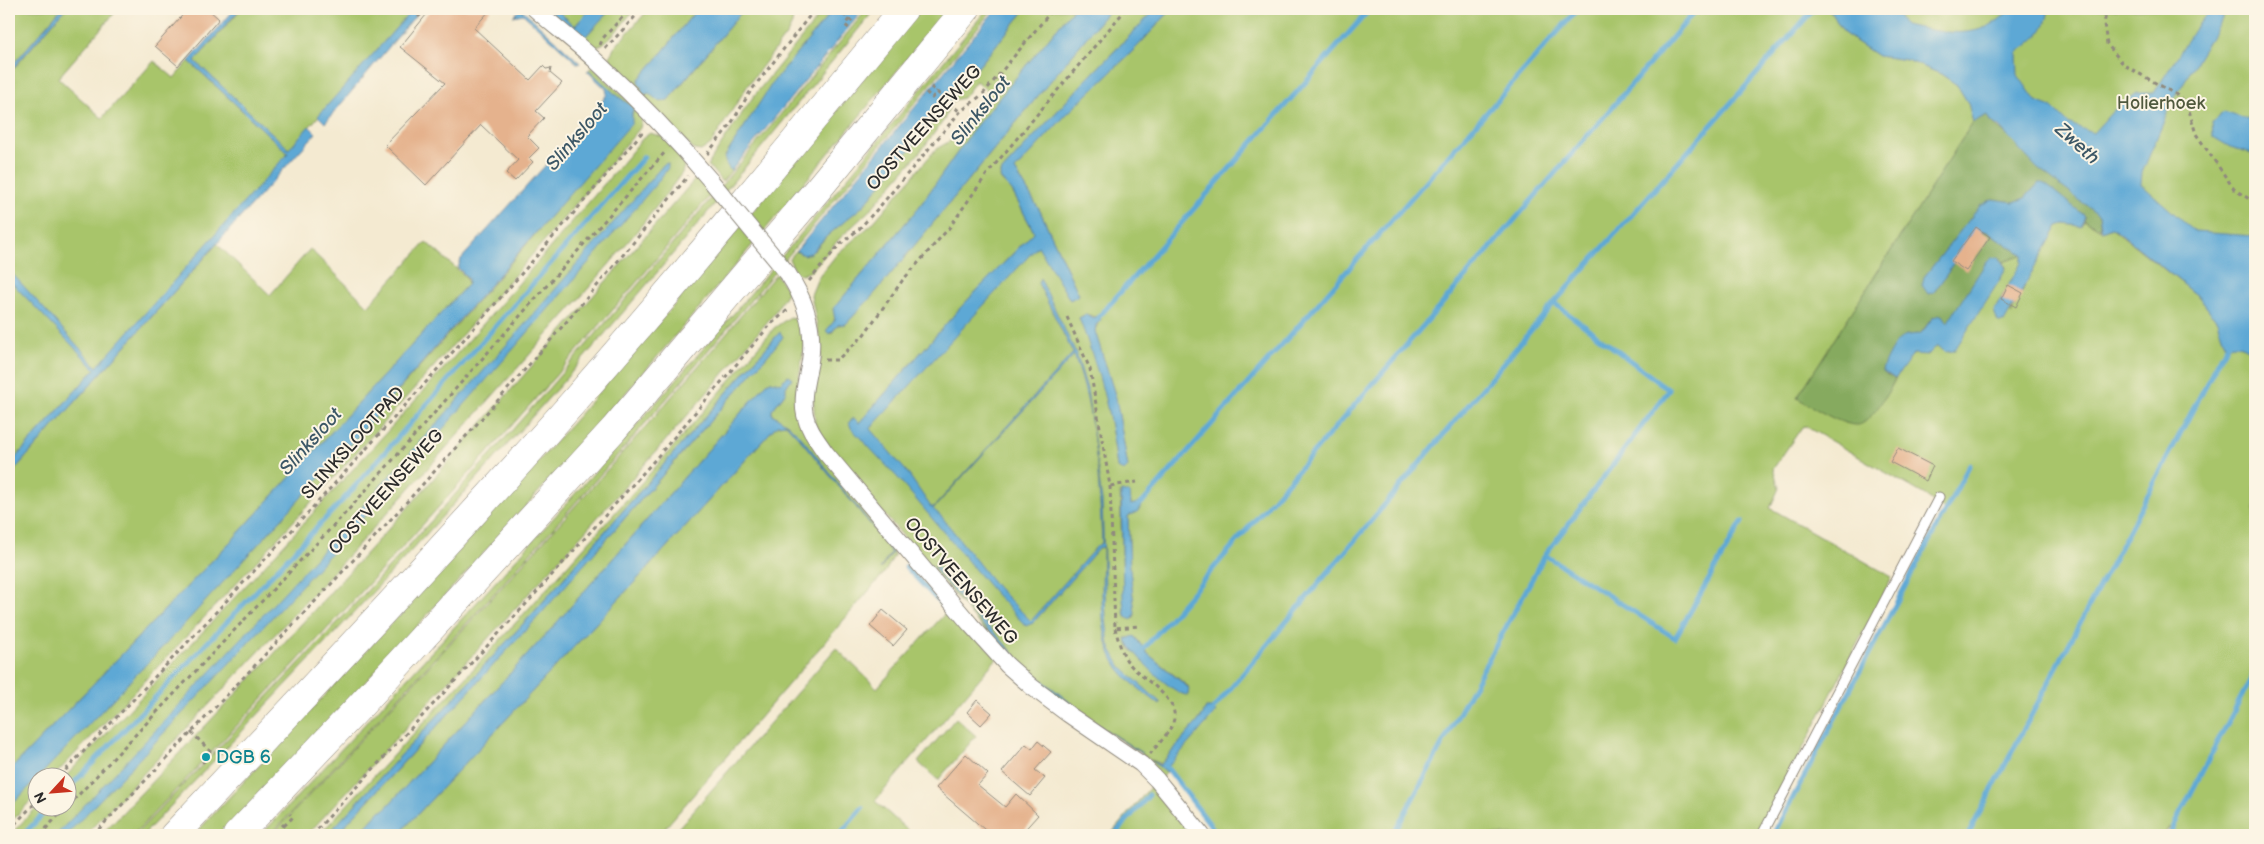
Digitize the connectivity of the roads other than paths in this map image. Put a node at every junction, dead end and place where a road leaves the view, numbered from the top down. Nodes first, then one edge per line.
1 (535, 9) edge
2 (904, 9) edge
3 (966, 9) edge
4 (1939, 497) dead end
5 (174, 835) edge
6 (237, 835) edge
7 (1202, 835) edge
8 (1762, 835) edge

1 - 7 street, OOSTVEENSEWEG, bridge
2 - 5 highway
3 - 6 highway
4 - 8 lane

